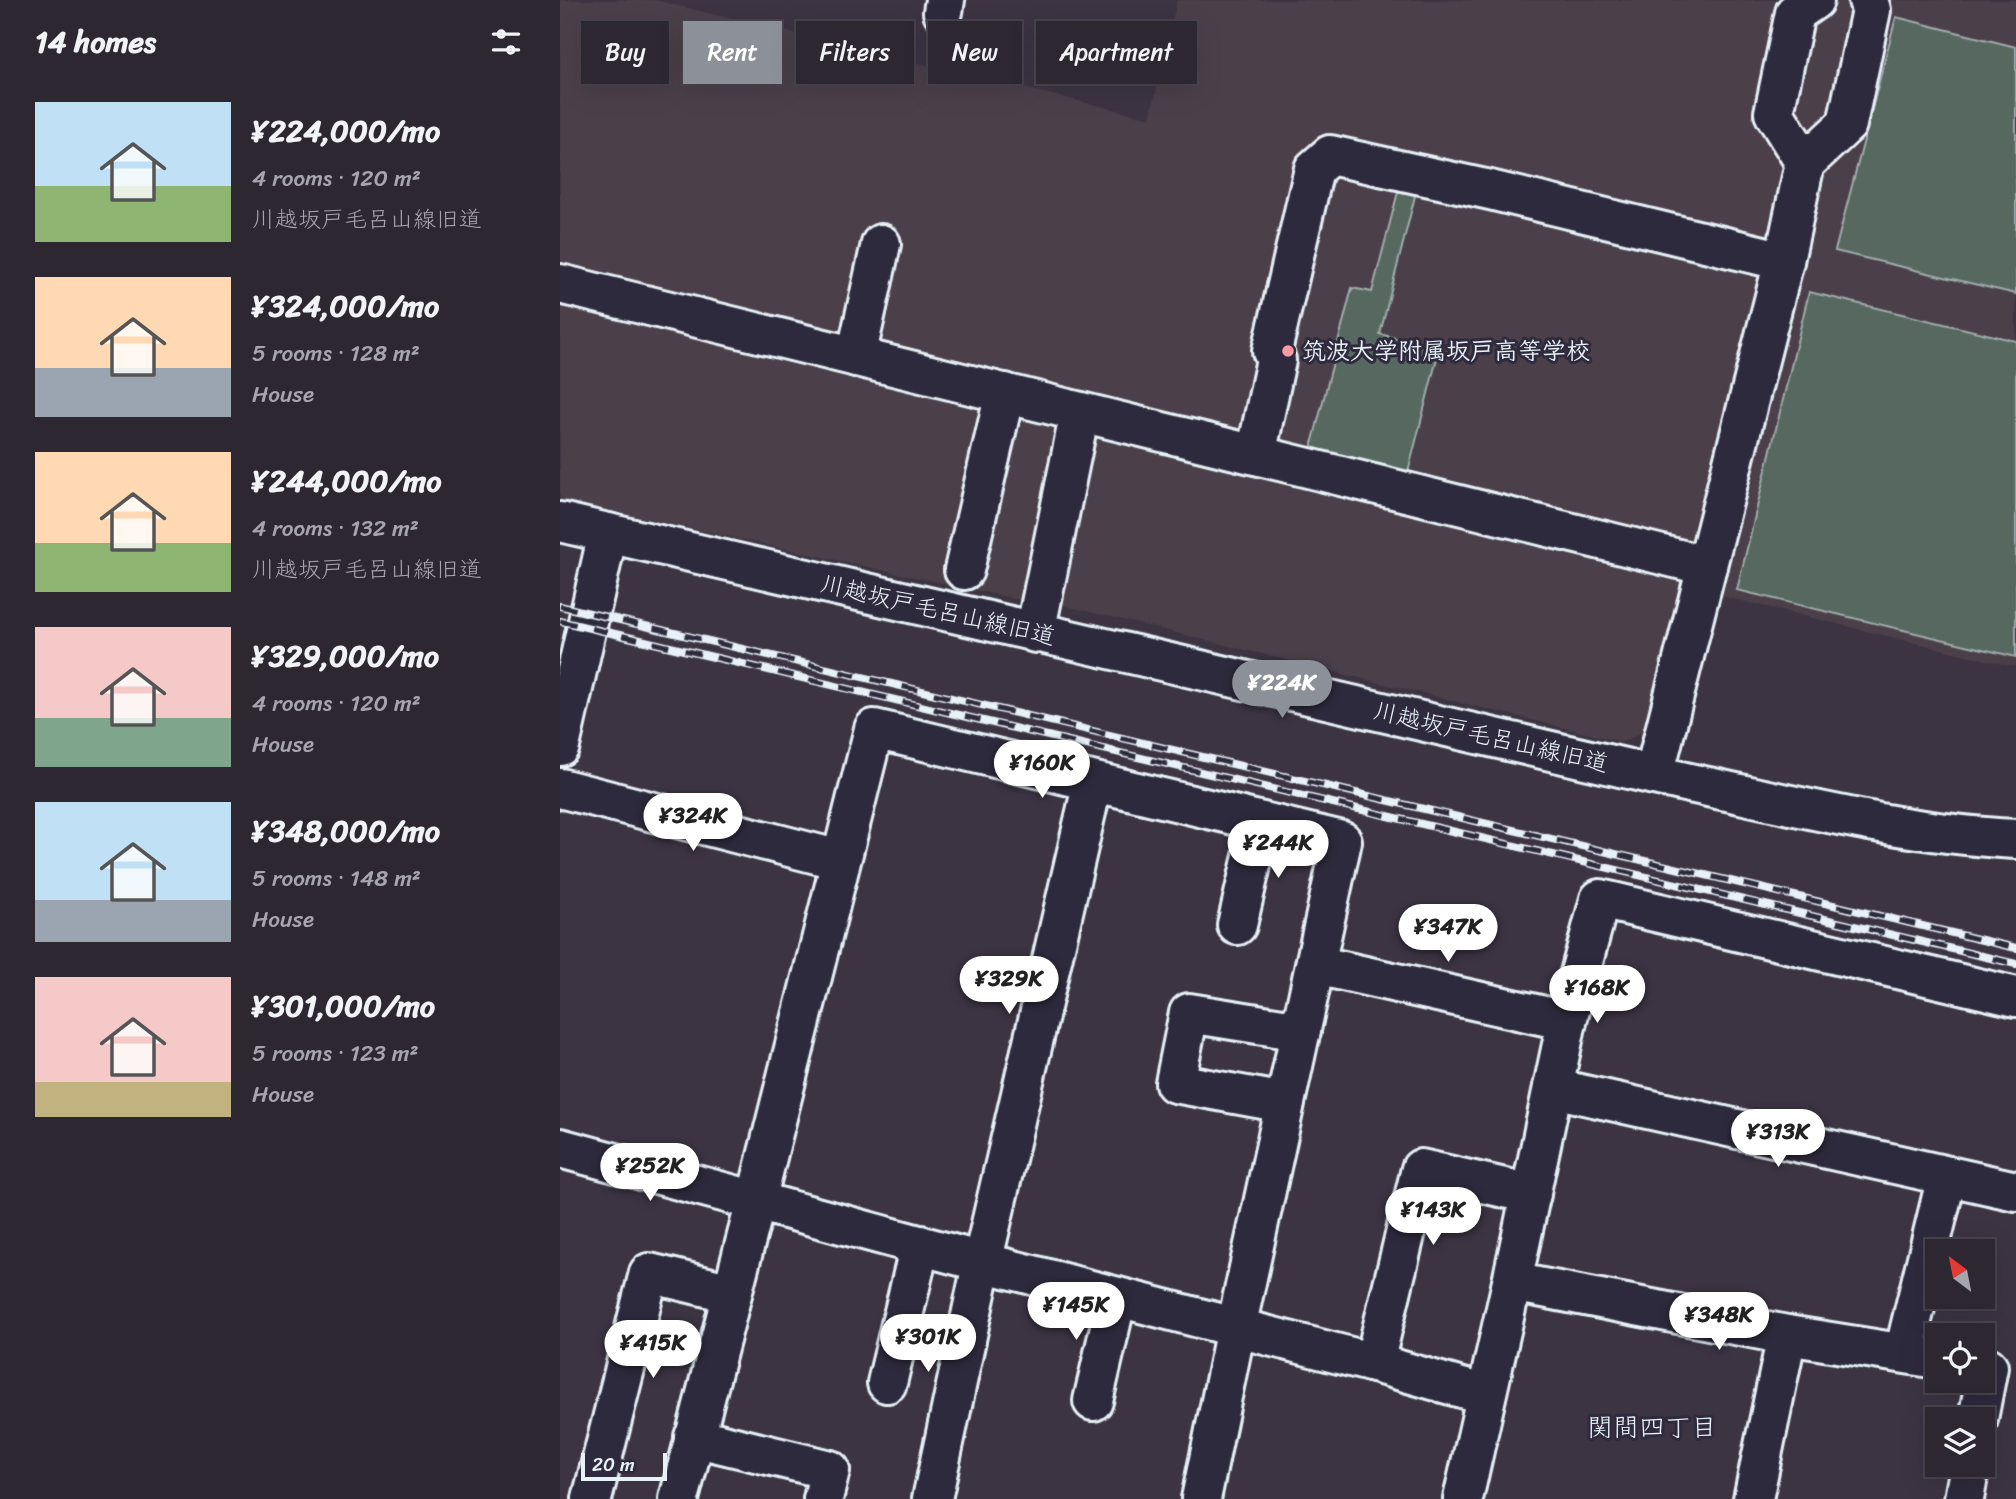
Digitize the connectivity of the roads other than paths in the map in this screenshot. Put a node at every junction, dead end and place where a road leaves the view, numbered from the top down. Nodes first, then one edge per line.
1 (1814, 0) edge
2 (1868, 0) edge
3 (1805, 163) junction
4 (881, 244) dead end
5 (1784, 261) junction
6 (560, 284) edge
7 (856, 357) junction
8 (1005, 393) junction
9 (1080, 412) junction
10 (1256, 455) junction
11 (560, 522) edge
12 (608, 533) junction
13 (1707, 566) junction
14 (964, 570) dead end
15 (1035, 633) junction
16 (560, 747) edge
17 (1654, 775) junction
18 (1093, 782) junction
19 (560, 788) edge
20 (1261, 822) junction
21 (2016, 839) edge
22 (840, 860) junction
23 (1237, 925) dead end
24 (1316, 965) junction
25 (2016, 997) edge
26 (1567, 1021) junction
27 (1301, 1031) junction
28 (1553, 1088) junction
29 (1285, 1103) junction
30 (560, 1148) edge
31 (1947, 1176) junction
32 (2016, 1191) edge
33 (1531, 1194) junction
34 (756, 1201) junction
35 (920, 1245) junction
36 (982, 1262) junction
37 (1512, 1282) junction
38 (733, 1293) junction
39 (1118, 1297) junction
40 (1236, 1328) junction
41 (1787, 1335) junction
42 (1921, 1356) edge
43 (1374, 1363) junction
44 (887, 1383) dead end
45 (1486, 1395) junction
46 (1093, 1401) dead end
47 (694, 1437) junction
48 (1968, 1477) edge
49 (592, 1499) edge
50 (679, 1499) edge
51 (823, 1499) edge
52 (932, 1499) edge
53 (1202, 1499) edge
54 (1463, 1499) edge
55 (1753, 1499) edge
56 (1964, 1499) edge

1 - 3 street
2 - 3 street
3 - 5 street
4 - 7 street
5 - 10 street
5 - 13 street
6 - 7 street
7 - 8 street
8 - 9 street
8 - 14 street
9 - 10 street
9 - 15 street
10 - 13 street
11 - 12 street, 川越坂戸毛呂山線旧道
12 - 15 street, 川越坂戸毛呂山線旧道
12 - 16 street
13 - 17 street
15 - 17 street, 川越坂戸毛呂山線旧道
17 - 21 street, 川越坂戸毛呂山線旧道
18 - 20 street
18 - 22 street
18 - 36 street
19 - 22 street
20 - 23 street
20 - 24 street
22 - 34 street
24 - 26 street
24 - 27 street
25 - 26 street
26 - 28 street
27 - 29 street
27 - 29 street
28 - 31 street
28 - 33 street
29 - 40 street
30 - 34 street
31 - 32 street
31 - 42 street
33 - 37 street
33 - 43 street
34 - 35 street
34 - 38 street
35 - 36 street
35 - 44 street
36 - 39 street
36 - 52 street
37 - 41 street
37 - 45 street
38 - 47 street
38 - 49 street
39 - 40 street
39 - 46 street
40 - 43 street
40 - 53 street
41 - 42 street
41 - 55 street
43 - 45 street
45 - 54 street
47 - 50 street
47 - 51 street
48 - 56 street

